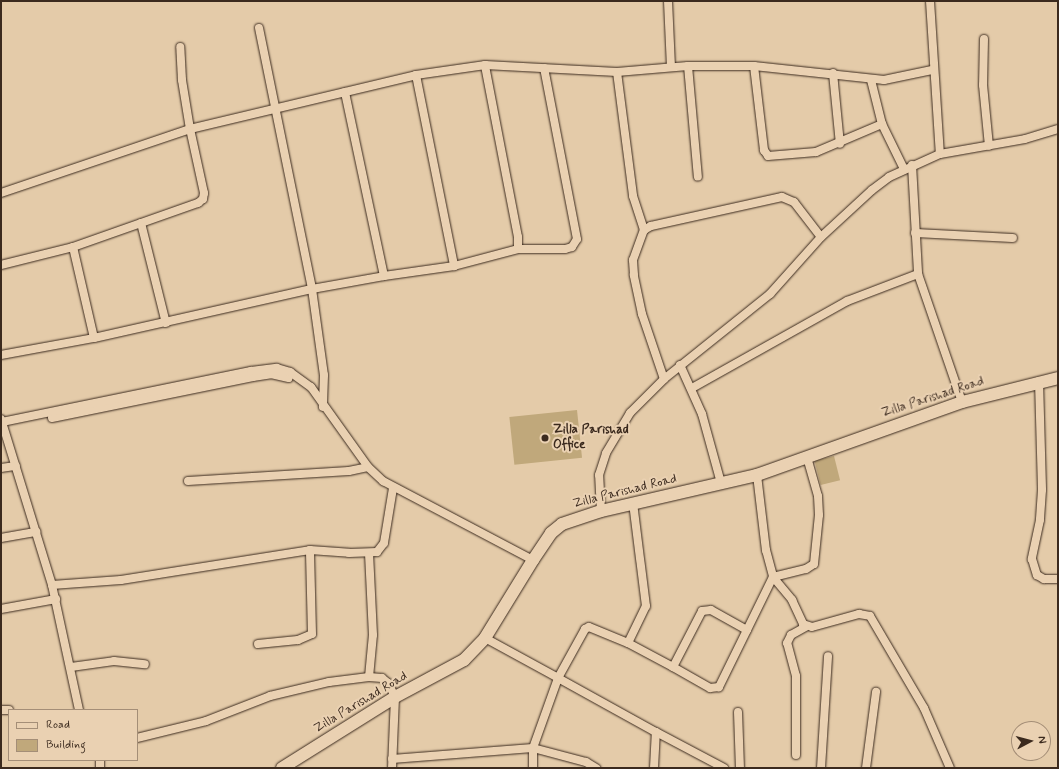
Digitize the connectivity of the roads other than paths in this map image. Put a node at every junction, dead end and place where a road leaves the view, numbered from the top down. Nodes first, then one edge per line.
1 (668, 1) edge
2 (930, 1) edge
3 (259, 28) dead end
4 (984, 39) dead end
5 (180, 47) dead end
6 (485, 65) junction
7 (688, 66) junction
8 (754, 66) junction
9 (671, 67) junction
10 (544, 68) junction
11 (932, 70) junction
12 (617, 72) junction
13 (833, 73) junction
14 (416, 75) junction
15 (871, 80) junction
16 (345, 92) junction
17 (274, 109) junction
18 (882, 124) junction
19 (190, 129) junction
20 (1058, 129) edge
21 (840, 144) junction
22 (989, 146) junction
23 (940, 154) junction
24 (912, 166) junction
25 (904, 169) junction
26 (698, 177) dead end
27 (1, 193) edge
28 (141, 223) junction
29 (644, 230) junction
30 (915, 233) junction
31 (821, 237) junction
32 (1013, 238) dead end
33 (73, 247) junction
34 (518, 250) junction
35 (1, 265) edge
36 (454, 266) junction
37 (918, 274) junction
38 (384, 276) junction
39 (312, 289) junction
40 (166, 322) junction
41 (94, 338) junction
42 (1, 354) edge
43 (680, 365) junction
44 (664, 378) junction
45 (1058, 378) edge
46 (1039, 381) junction
47 (692, 388) junction
48 (962, 402) junction
49 (323, 407) junction
50 (2, 424) edge
51 (807, 457) junction
52 (16, 466) junction
53 (368, 467) junction
54 (1, 468) edge
55 (757, 475) junction
56 (188, 480) dead end
57 (721, 483) junction
58 (393, 488) junction
59 (633, 503) junction
60 (601, 511) junction
61 (36, 532) junction
62 (1, 538) edge
63 (310, 550) junction
64 (370, 553) junction
65 (533, 560) junction
66 (773, 577) junction
67 (1058, 580) edge
68 (52, 585) junction
69 (56, 599) junction
70 (1, 609) edge
71 (807, 626) junction
72 (747, 630) junction
73 (485, 638) junction
74 (628, 643) junction
75 (258, 644) dead end
76 (828, 656) dead end
77 (145, 664) dead end
78 (71, 667) junction
79 (673, 667) junction
80 (369, 677) junction
81 (558, 678) junction
82 (876, 692) dead end
83 (395, 697) junction
84 (79, 709) edge
85 (738, 712) dead end
86 (656, 732) junction
87 (138, 738) edge
88 (534, 748) junction
89 (796, 755) dead end
90 (392, 759) junction
91 (586, 765) edge
92 (282, 768) edge
93 (392, 768) edge
94 (532, 768) edge
95 (596, 768) edge
96 (654, 768) edge
97 (724, 768) edge
98 (740, 768) edge
99 (821, 768) edge
100 (866, 768) edge
101 (950, 768) edge

1 - 9 street
2 - 11 street
3 - 17 street
4 - 22 street
5 - 19 street
6 - 10 street
6 - 14 street
6 - 34 street
7 - 8 street
7 - 9 street
7 - 26 street
8 - 13 street
8 - 21 street
9 - 12 street
10 - 12 street
10 - 34 street
11 - 15 street
11 - 23 street
12 - 29 street
13 - 15 street
13 - 21 street
14 - 16 street
14 - 36 street
15 - 18 street
16 - 17 street
16 - 38 street
17 - 19 street
17 - 39 street
18 - 21 street
18 - 25 street
19 - 27 street
19 - 28 street
20 - 22 street
22 - 23 street
23 - 24 street
24 - 25 street
24 - 30 street
25 - 31 street
28 - 33 street
28 - 40 street
29 - 31 street
29 - 44 street
30 - 32 street
30 - 37 street
31 - 43 street
33 - 35 street
33 - 41 street
34 - 36 street
36 - 38 street
37 - 47 street
37 - 48 street
38 - 39 street
39 - 40 street
39 - 49 street
40 - 41 street
41 - 42 street
43 - 44 street
43 - 47 street
44 - 60 street
45 - 46 main road, Zilla Parishad Road
46 - 48 main road, Zilla Parishad Road
46 - 67 street
47 - 57 street
48 - 51 main road, Zilla Parishad Road
49 - 50 street
49 - 53 street
50 - 52 street
51 - 55 main road, Zilla Parishad Road
51 - 66 street
52 - 54 street
52 - 61 street
53 - 56 street
53 - 58 street
55 - 57 main road, Zilla Parishad Road
55 - 66 street
57 - 59 main road, Zilla Parishad Road
58 - 64 street
58 - 65 street
59 - 60 main road, Zilla Parishad Road
59 - 74 street
60 - 65 main road, Zilla Parishad Road
61 - 62 street
61 - 68 street
63 - 64 street
63 - 68 street
63 - 75 street
64 - 80 street
65 - 73 main road, Zilla Parishad Road
66 - 71 street
66 - 72 street
68 - 69 street
69 - 70 street
69 - 78 street
71 - 89 street
71 - 101 street
72 - 79 street
72 - 79 street
73 - 81 street
73 - 83 main road, Zilla Parishad Road
74 - 79 street
74 - 81 street
76 - 99 street
77 - 78 street
78 - 84 street
80 - 83 street
80 - 87 street
81 - 86 street
81 - 88 street
82 - 100 street
83 - 90 street
83 - 92 main road, Zilla Parishad Road
85 - 98 street
86 - 96 street
86 - 97 street
88 - 90 street
88 - 91 street
88 - 94 street
90 - 93 street
91 - 95 street

